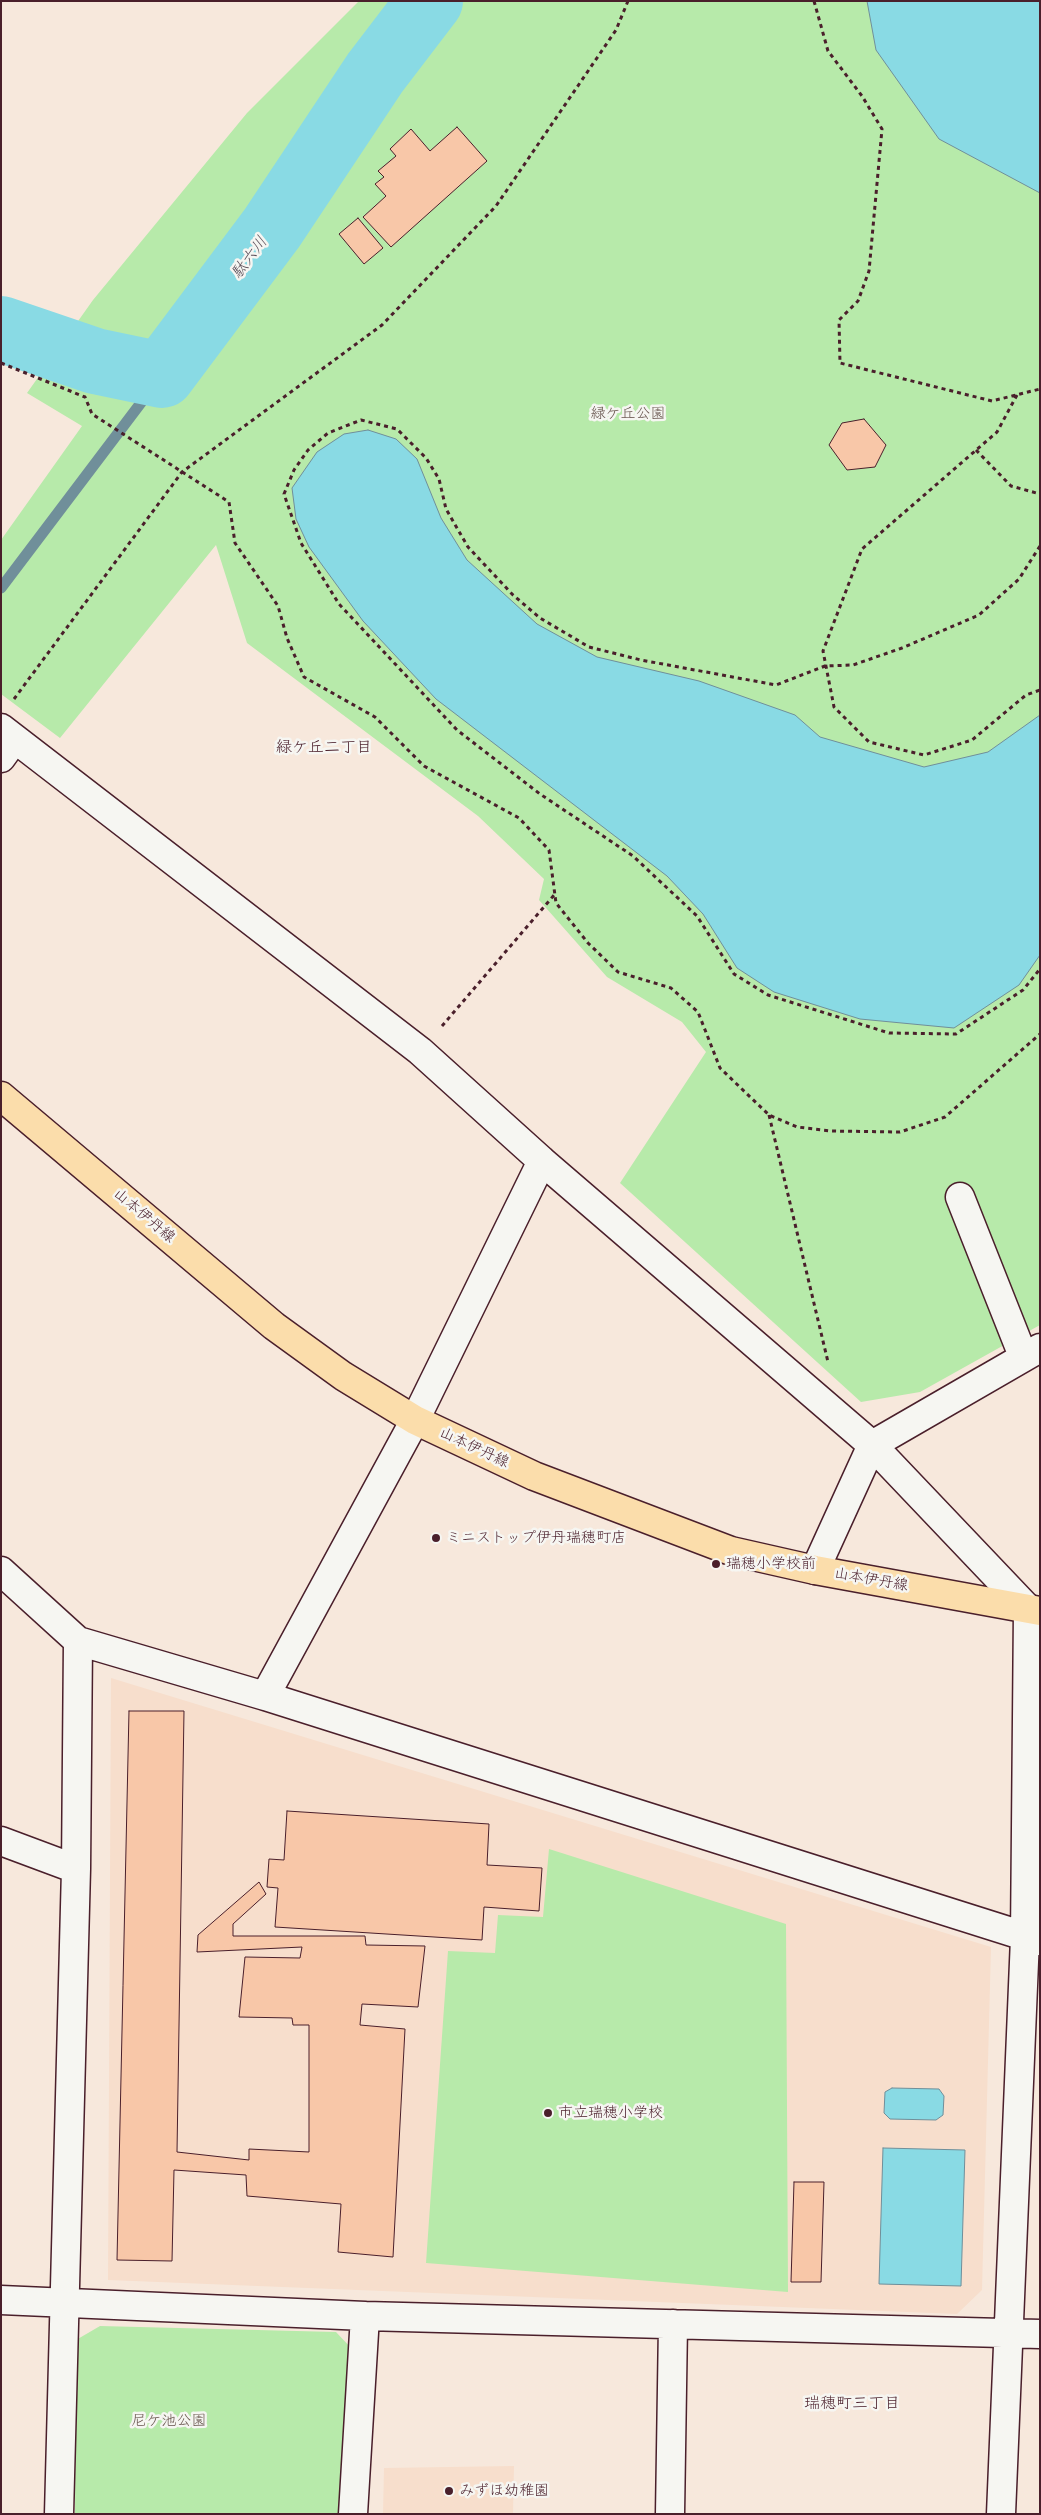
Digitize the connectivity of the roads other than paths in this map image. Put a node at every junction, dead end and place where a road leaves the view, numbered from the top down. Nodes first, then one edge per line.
1 (6, 742) edge
2 (1, 1096) edge
3 (542, 1161) junction
4 (960, 1197) dead end
5 (1032, 1352) edge
6 (415, 1420) junction
7 (872, 1445) junction
8 (815, 1570) junction
9 (1, 1571) edge
10 (1034, 1610) edge
11 (78, 1641) junction
12 (265, 1696) junction
13 (1, 1841) edge
14 (76, 1869) junction
15 (1033, 1940) edge
16 (1, 2300) edge
17 (65, 2302) junction
18 (365, 2316) junction
19 (673, 2324) junction
20 (1007, 2333) junction
21 (1040, 2334) edge
22 (59, 2514) edge
23 (353, 2514) edge
24 (670, 2514) edge
25 (1001, 2514) edge

1 - 3 street
2 - 6 main road, 山本伊丹線
3 - 6 street
3 - 7 street
4 - 5 street
5 - 7 street
6 - 8 main road, 山本伊丹線
6 - 12 street
7 - 8 street
7 - 10 street
8 - 10 main road, 山本伊丹線
9 - 11 street
10 - 15 street
11 - 12 street
11 - 14 street
12 - 15 street
13 - 14 street
14 - 17 street
15 - 20 street
16 - 17 street
17 - 18 street
17 - 22 street
18 - 19 street
18 - 23 street
19 - 20 street
19 - 24 street
20 - 21 street
20 - 25 street

